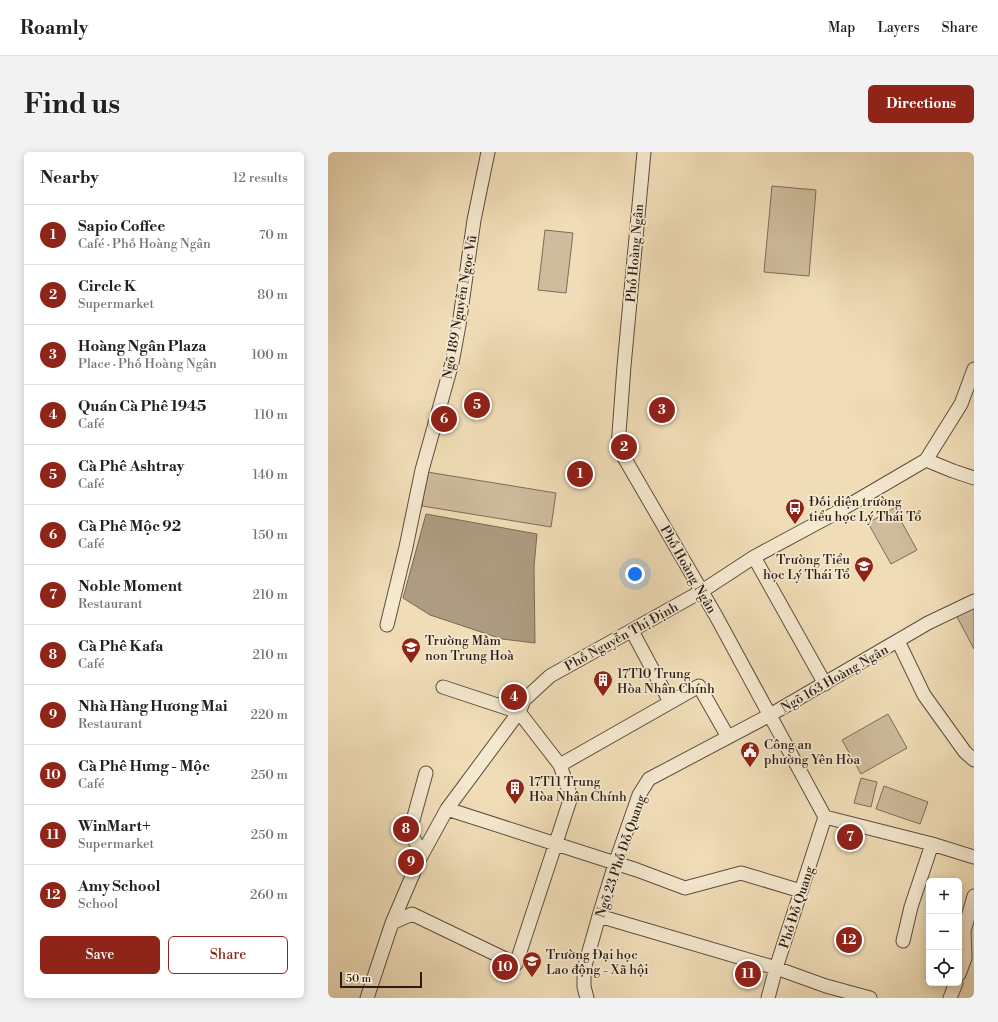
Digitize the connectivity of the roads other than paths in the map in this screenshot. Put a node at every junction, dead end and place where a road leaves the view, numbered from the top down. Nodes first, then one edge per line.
1 (488, 152) edge
2 (644, 152) edge
3 (974, 369) edge
4 (926, 460) junction
5 (974, 478) edge
6 (754, 557) junction
7 (702, 591) junction
8 (974, 601) edge
9 (387, 624) dead end
10 (632, 631) junction
11 (898, 641) junction
12 (825, 684) junction
13 (444, 687) dead end
14 (670, 702) junction
15 (519, 712) junction
16 (770, 715) junction
17 (728, 737) junction
18 (974, 760) edge
19 (560, 765) junction
20 (426, 773) dead end
21 (447, 809) junction
22 (825, 817) junction
23 (555, 844) junction
24 (932, 844) junction
25 (422, 855) junction
26 (974, 857) edge
27 (615, 864) junction
28 (802, 891) junction
29 (974, 896) edge
30 (599, 916) junction
31 (392, 923) junction
32 (969, 933) edge
33 (903, 940) dead end
34 (962, 966) edge
35 (776, 968) junction
36 (955, 986) edge
37 (367, 998) edge
38 (587, 998) edge
39 (768, 998) edge
40 (870, 998) edge
41 (950, 998) edge

1 - 9 street, Ngõ 189 Nguyễn Ngọc Vũ
2 - 7 street, Phố Hoàng Ngân
3 - 4 street, Phố Nguyễn Thị Định
4 - 5 street
4 - 6 street, Phố Nguyễn Thị Định
6 - 7 street, Phố Nguyễn Thị Định
6 - 12 street
7 - 10 street, Phố Nguyễn Thị Định
7 - 16 street, Phố Hoàng Ngân
8 - 11 street, Ngõ 163 Hoàng Ngân
10 - 14 street
10 - 15 street, Phố Nguyễn Thị Định
11 - 12 street, Ngõ 163 Hoàng Ngân
11 - 18 street
12 - 16 street, Ngõ 163 Hoàng Ngân
13 - 15 street
14 - 17 street
14 - 19 street
15 - 19 street
15 - 21 street, Phố Nguyễn Thị Định
16 - 17 street, Ngõ 23 Phố Đỗ Quang
16 - 22 street, Phố Hoàng Ngân
17 - 27 street, Ngõ 23 Phố Đỗ Quang
19 - 23 street
20 - 25 street
21 - 23 street
21 - 25 street, Phố Nguyễn Thị Định
22 - 24 street
22 - 28 street, Phố Đỗ Quang
23 - 27 street
23 - 31 street
24 - 26 street
24 - 33 street
25 - 31 street, Phố Nguyễn Thị Định
27 - 28 street
27 - 30 street, Ngõ 23 Phố Đỗ Quang
28 - 35 street, Phố Đỗ Quang
29 - 32 street
30 - 35 street
30 - 38 street, Ngõ 23 Phố Đỗ Quang
31 - 37 street, Phố Nguyễn Thị Định
32 - 34 street
35 - 39 street, Phố Đỗ Quang
35 - 40 street
36 - 41 street

